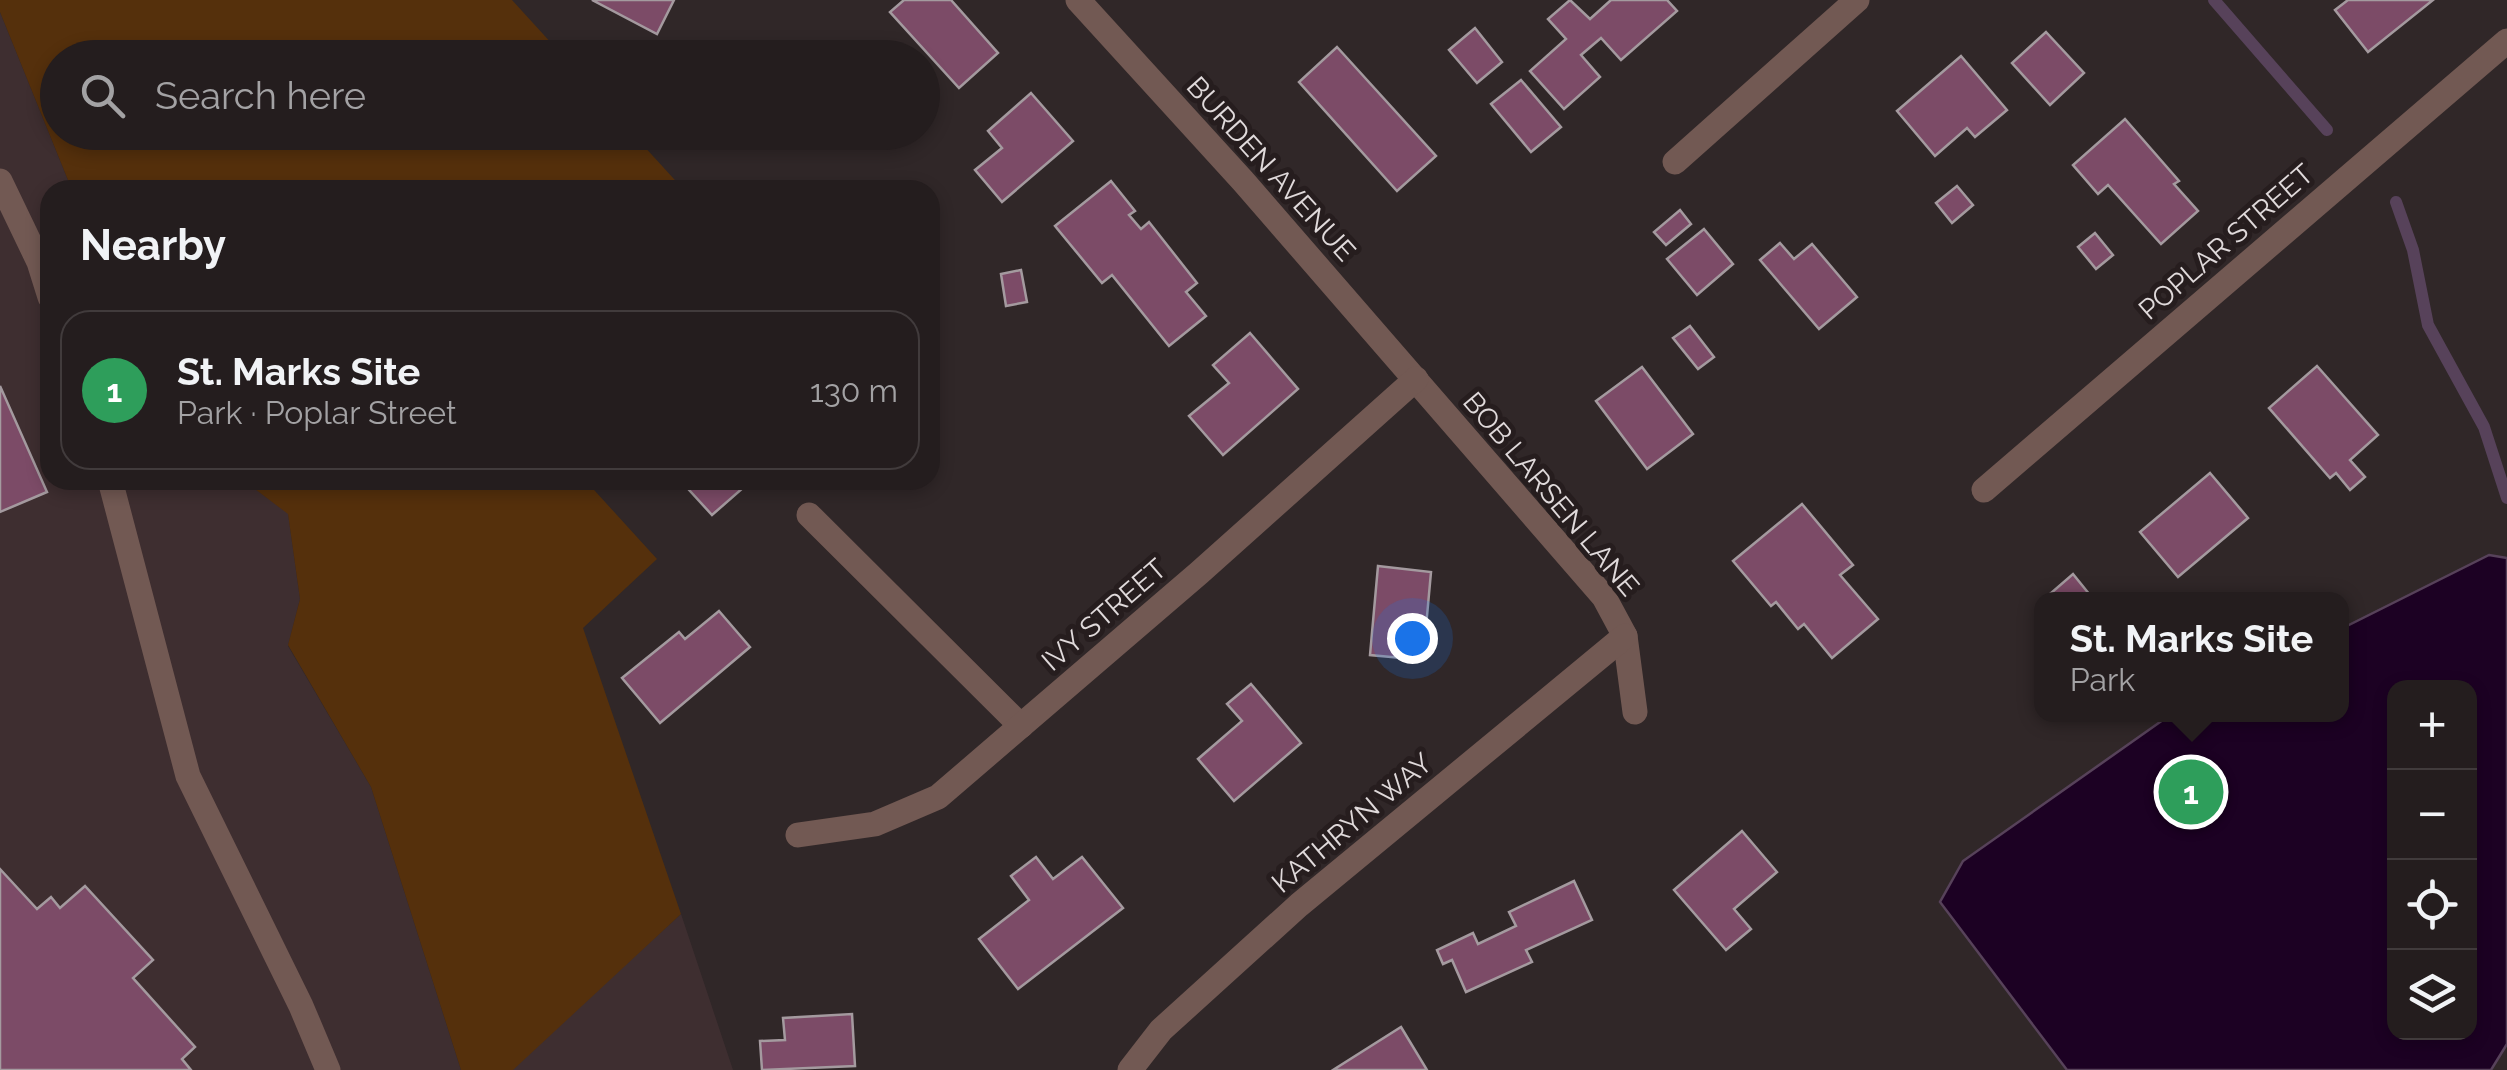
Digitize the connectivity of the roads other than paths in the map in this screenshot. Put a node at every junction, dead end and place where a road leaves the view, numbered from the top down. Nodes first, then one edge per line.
1 (1078, 0) edge
2 (1857, 0) edge
3 (2507, 41) edge
4 (1675, 162) dead end
5 (0, 181) edge
6 (40, 268) edge
7 (1416, 379) junction
8 (113, 490) edge
9 (1984, 490) dead end
10 (809, 516) dead end
11 (1626, 636) junction
12 (1636, 712) dead end
13 (1021, 726) junction
14 (798, 835) dead end
15 (328, 1070) edge
16 (1130, 1070) edge

1 - 7 street, BURDEN AVENUE
2 - 4 street
3 - 9 street, POPLAR STREET
5 - 6 street
7 - 11 street, BOB LARSEN LANE
7 - 13 street, IVY STREET
8 - 15 street
10 - 13 street
11 - 12 street, BOB LARSEN LANE
11 - 16 street, KATHRYN WAY
13 - 14 street, IVY STREET

